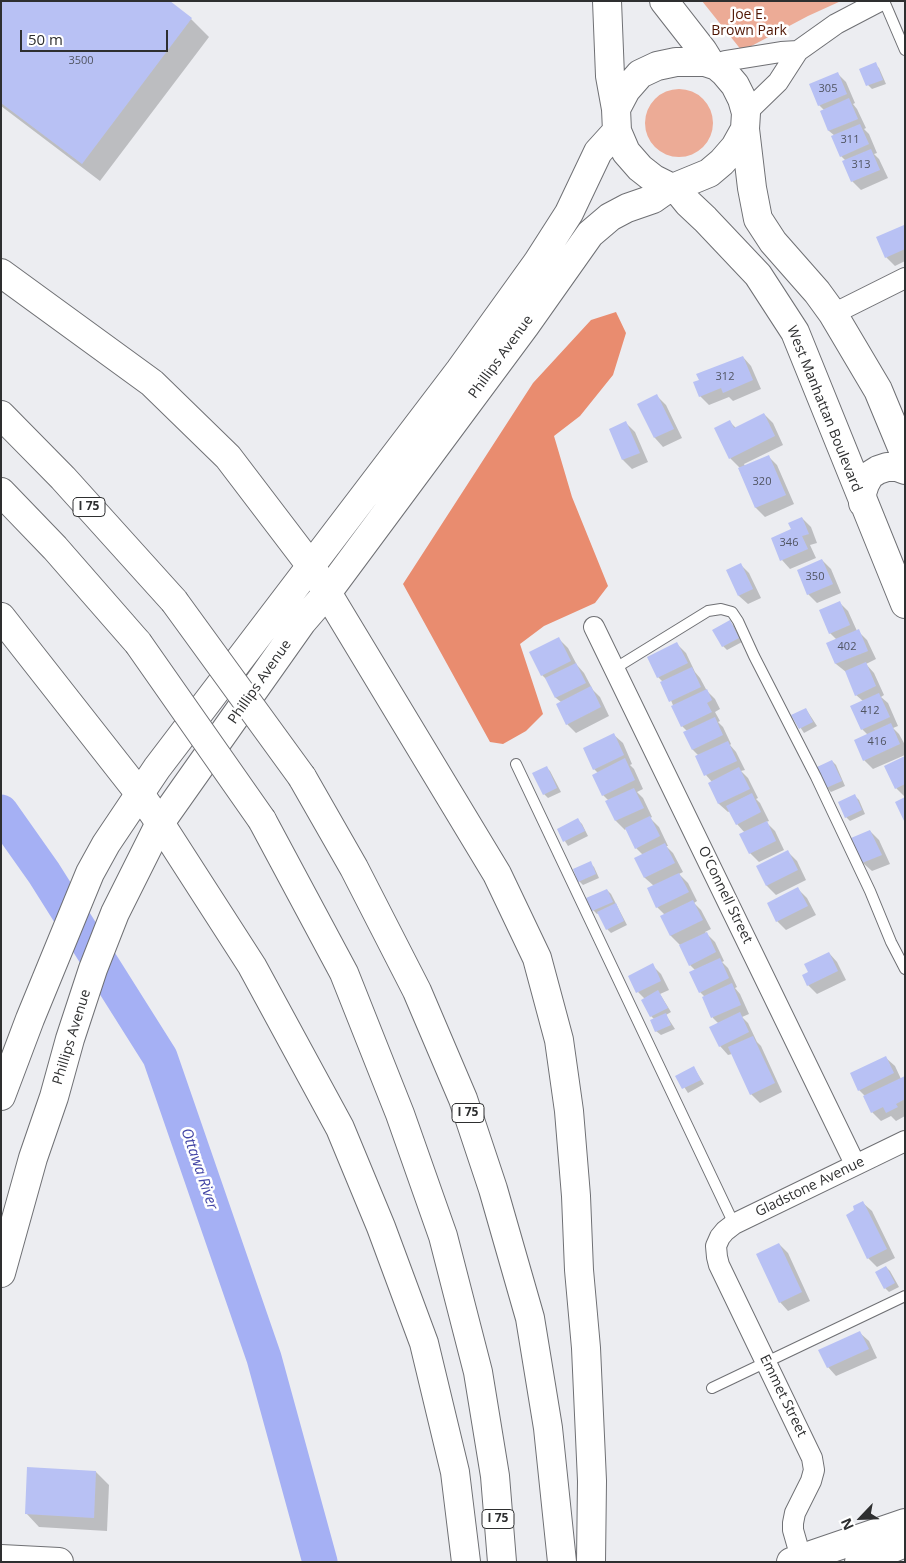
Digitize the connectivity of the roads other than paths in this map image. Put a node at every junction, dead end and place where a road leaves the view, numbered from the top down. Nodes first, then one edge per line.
1 (606, 1) edge
2 (664, 1) edge
3 (880, 1) edge
4 (884, 1) edge
5 (905, 50) edge
6 (798, 51) junction
7 (714, 65) junction
8 (616, 120) junction
9 (745, 121) junction
10 (673, 187) junction
11 (1, 274) edge
12 (905, 278) edge
13 (833, 314) junction
14 (1, 415) edge
15 (905, 455) edge
16 (905, 470) edge
17 (1, 492) edge
18 (863, 503) junction
19 (311, 566) junction
20 (327, 593) junction
21 (905, 604) edge
22 (1, 618) edge
23 (594, 627) dead end
24 (614, 669) junction
25 (516, 764) dead end
26 (140, 794) junction
27 (160, 823) junction
28 (905, 968) edge
29 (1, 1096) edge
30 (905, 1141) edge
31 (856, 1164) junction
32 (727, 1231) junction
33 (1, 1273) edge
34 (905, 1296) edge
35 (766, 1363) junction
36 (712, 1388) dead end
37 (905, 1523) edge
38 (905, 1543) edge
39 (1, 1559) edge
40 (796, 1560) edge
41 (59, 1562) edge
42 (466, 1562) edge
43 (502, 1562) edge
44 (562, 1562) edge
45 (591, 1562) edge
46 (859, 1562) edge

1 - 8 main road
2 - 7 main road
3 - 6 street
4 - 5 lane
6 - 7 street
6 - 9 street
7 - 8 main road
7 - 9 main road
8 - 10 main road
8 - 19 main road
9 - 10 main road
9 - 13 main road
10 - 18 main road, West Manhattan Boulevard
10 - 20 main road, Phillips Avenue
11 - 19 main road
12 - 13 street
13 - 15 main road
14 - 44 main road, I 75, bridge
16 - 18 main road
17 - 43 main road, I 75, bridge
18 - 21 main road, West Manhattan Boulevard
19 - 20 main road
19 - 26 main road
20 - 27 main road, Phillips Avenue
20 - 45 main road
22 - 26 main road
23 - 24 street, O'Connell Street
24 - 28 lane
24 - 31 street, O'Connell Street
25 - 32 lane
26 - 27 main road
26 - 29 main road
27 - 33 main road, Phillips Avenue
27 - 42 main road
30 - 31 street, Gladstone Avenue
31 - 32 street, Gladstone Avenue
32 - 35 street, Emmet Street
34 - 35 lane
35 - 36 lane
35 - 40 street, Emmet Street
37 - 40 main road
38 - 46 main road
39 - 41 main road

